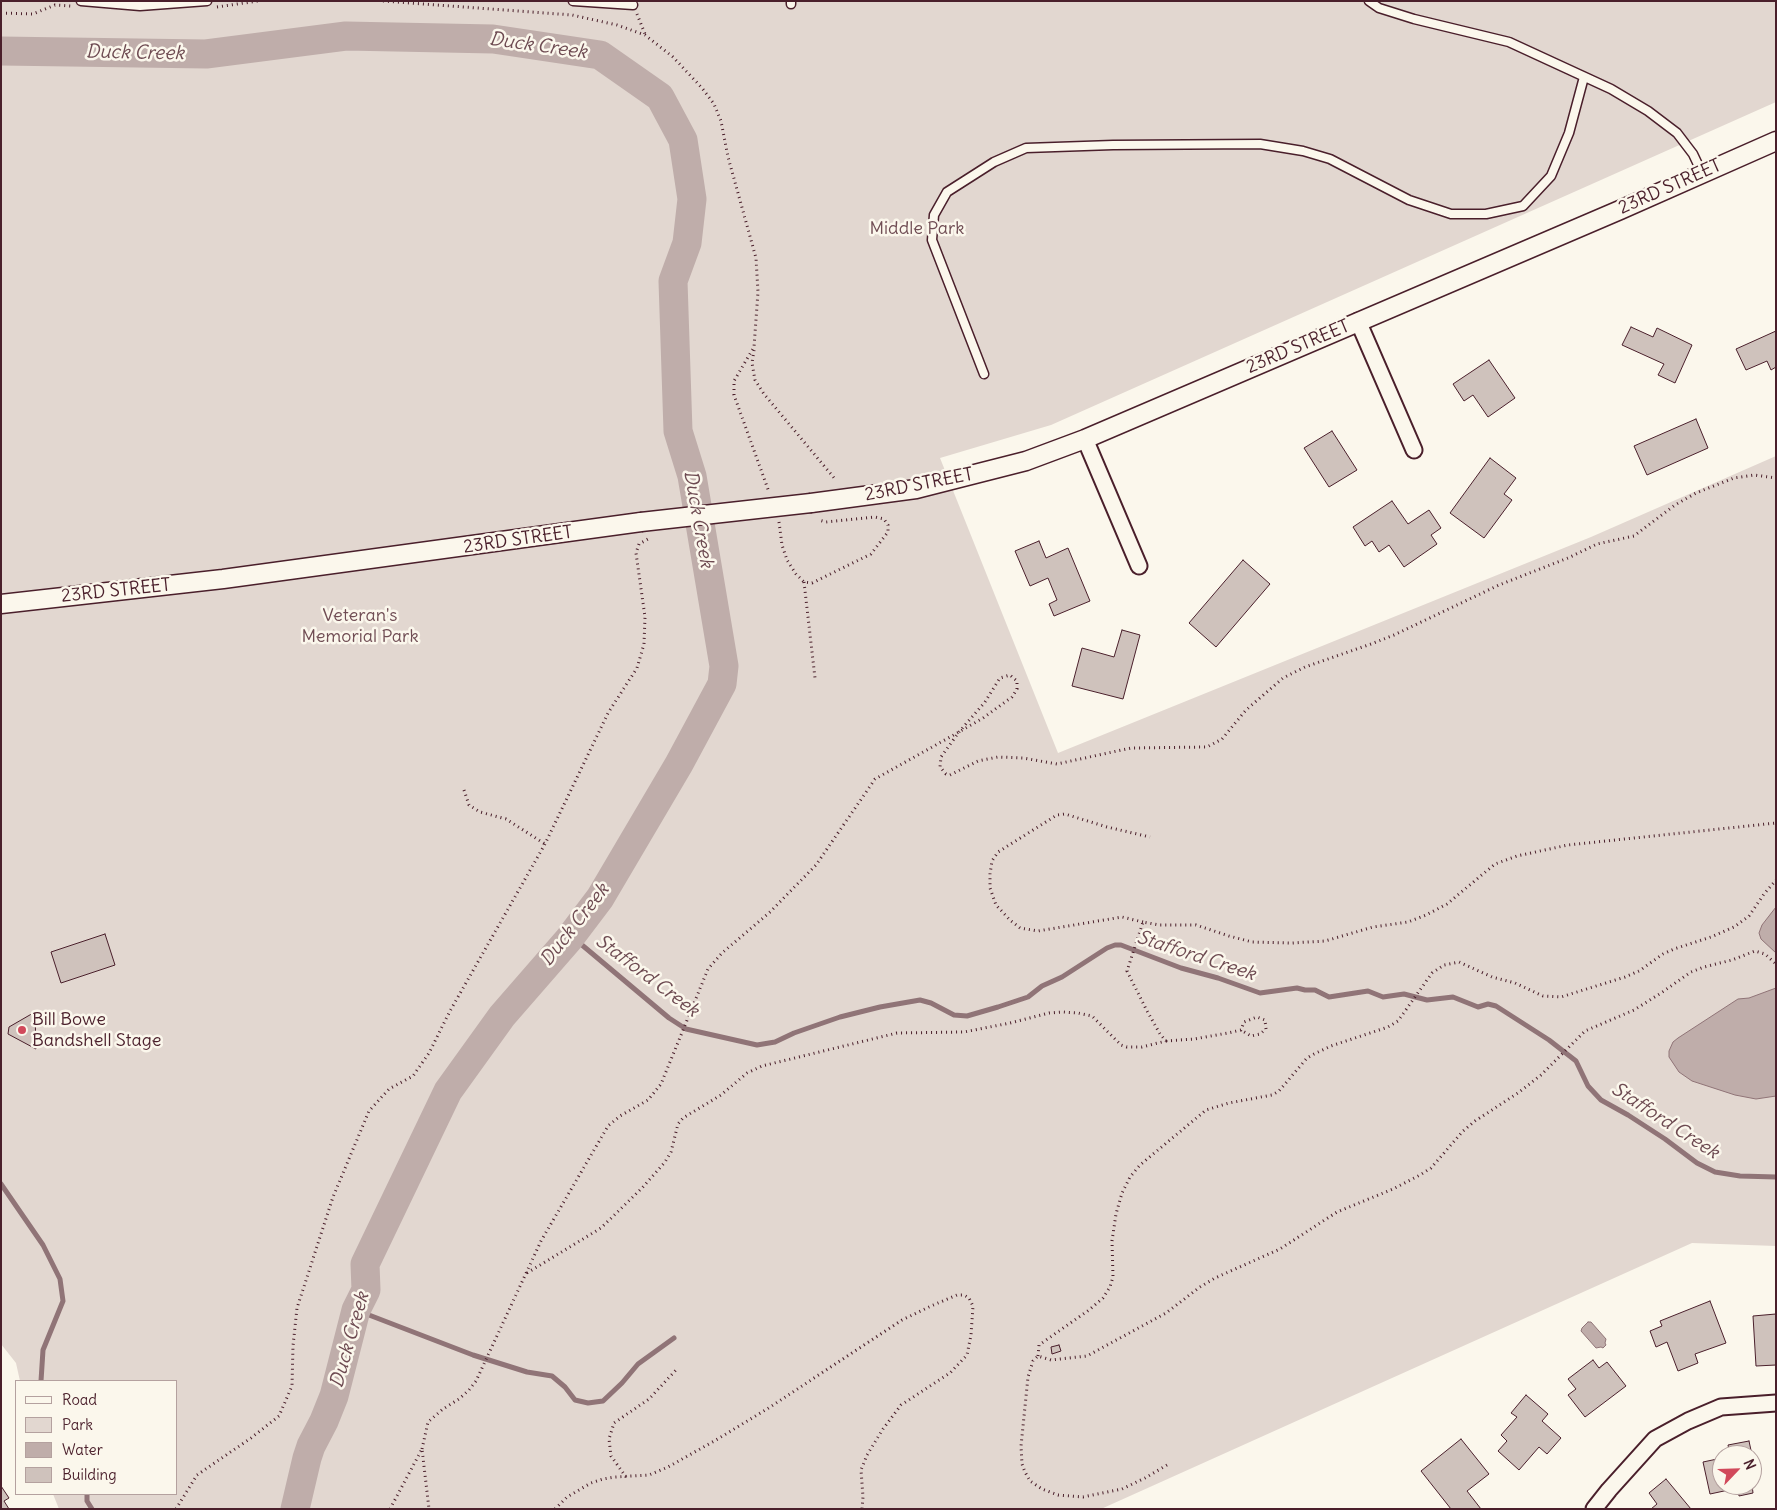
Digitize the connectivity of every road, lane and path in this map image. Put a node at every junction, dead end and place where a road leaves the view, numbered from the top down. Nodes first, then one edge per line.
1 (81, 1) edge
2 (206, 1) edge
3 (383, 1) edge
4 (573, 1) edge
5 (1369, 1) edge
6 (633, 5) joint
7 (645, 34) junction
8 (1584, 77) junction
9 (1776, 141) edge
10 (1702, 173) junction
11 (1358, 321) junction
12 (754, 347) junction
13 (984, 374) dead end
14 (1084, 439) junction
15 (1414, 450) dead end
16 (1776, 478) edge
17 (834, 479) dead end
18 (770, 494) dead end
19 (811, 510) junction
20 (778, 520) dead end
21 (656, 538) dead end
22 (1139, 566) dead end
23 (804, 582) junction
24 (1, 604) edge
25 (815, 678) dead end
26 (959, 732) junction
27 (464, 790) dead end
28 (1776, 823) edge
29 (1150, 837) dead end
30 (545, 844) junction
31 (1776, 880) edge
32 (1143, 922) junction
33 (1776, 964) edge
34 (1241, 1030) junction
35 (1166, 1041) junction
36 (527, 1273) junction
37 (1038, 1356) junction
38 (676, 1370) dead end
39 (1776, 1403) edge
40 (422, 1449) junction
41 (1167, 1465) dead end
42 (626, 1477) junction
43 (176, 1509) edge
44 (390, 1509) edge
45 (429, 1509) edge
46 (555, 1509) edge
47 (862, 1509) edge
48 (1594, 1509) edge

1 - 2 lane
3 - 7 path
4 - 6 lane
5 - 8 lane
6 - 7 path
7 - 12 path
8 - 10 lane
8 - 13 lane
9 - 10 street, 23RD STREET
10 - 11 street, 23RD STREET
11 - 14 street, 23RD STREET
11 - 15 street
12 - 17 path
12 - 18 path
14 - 19 street, 23RD STREET
14 - 22 street
16 - 26 path
19 - 23 path
19 - 24 street, 23RD STREET, bridge
20 - 23 path
21 - 30 path
23 - 25 path
26 - 26 path
26 - 36 path
27 - 30 path
28 - 32 path
29 - 32 path
30 - 43 path
31 - 37 path
32 - 35 path
33 - 37 path
34 - 34 path
34 - 35 path
35 - 36 path
36 - 40 path
37 - 41 path
38 - 42 path
39 - 48 street
40 - 44 path
40 - 45 path
42 - 46 path
42 - 47 path

